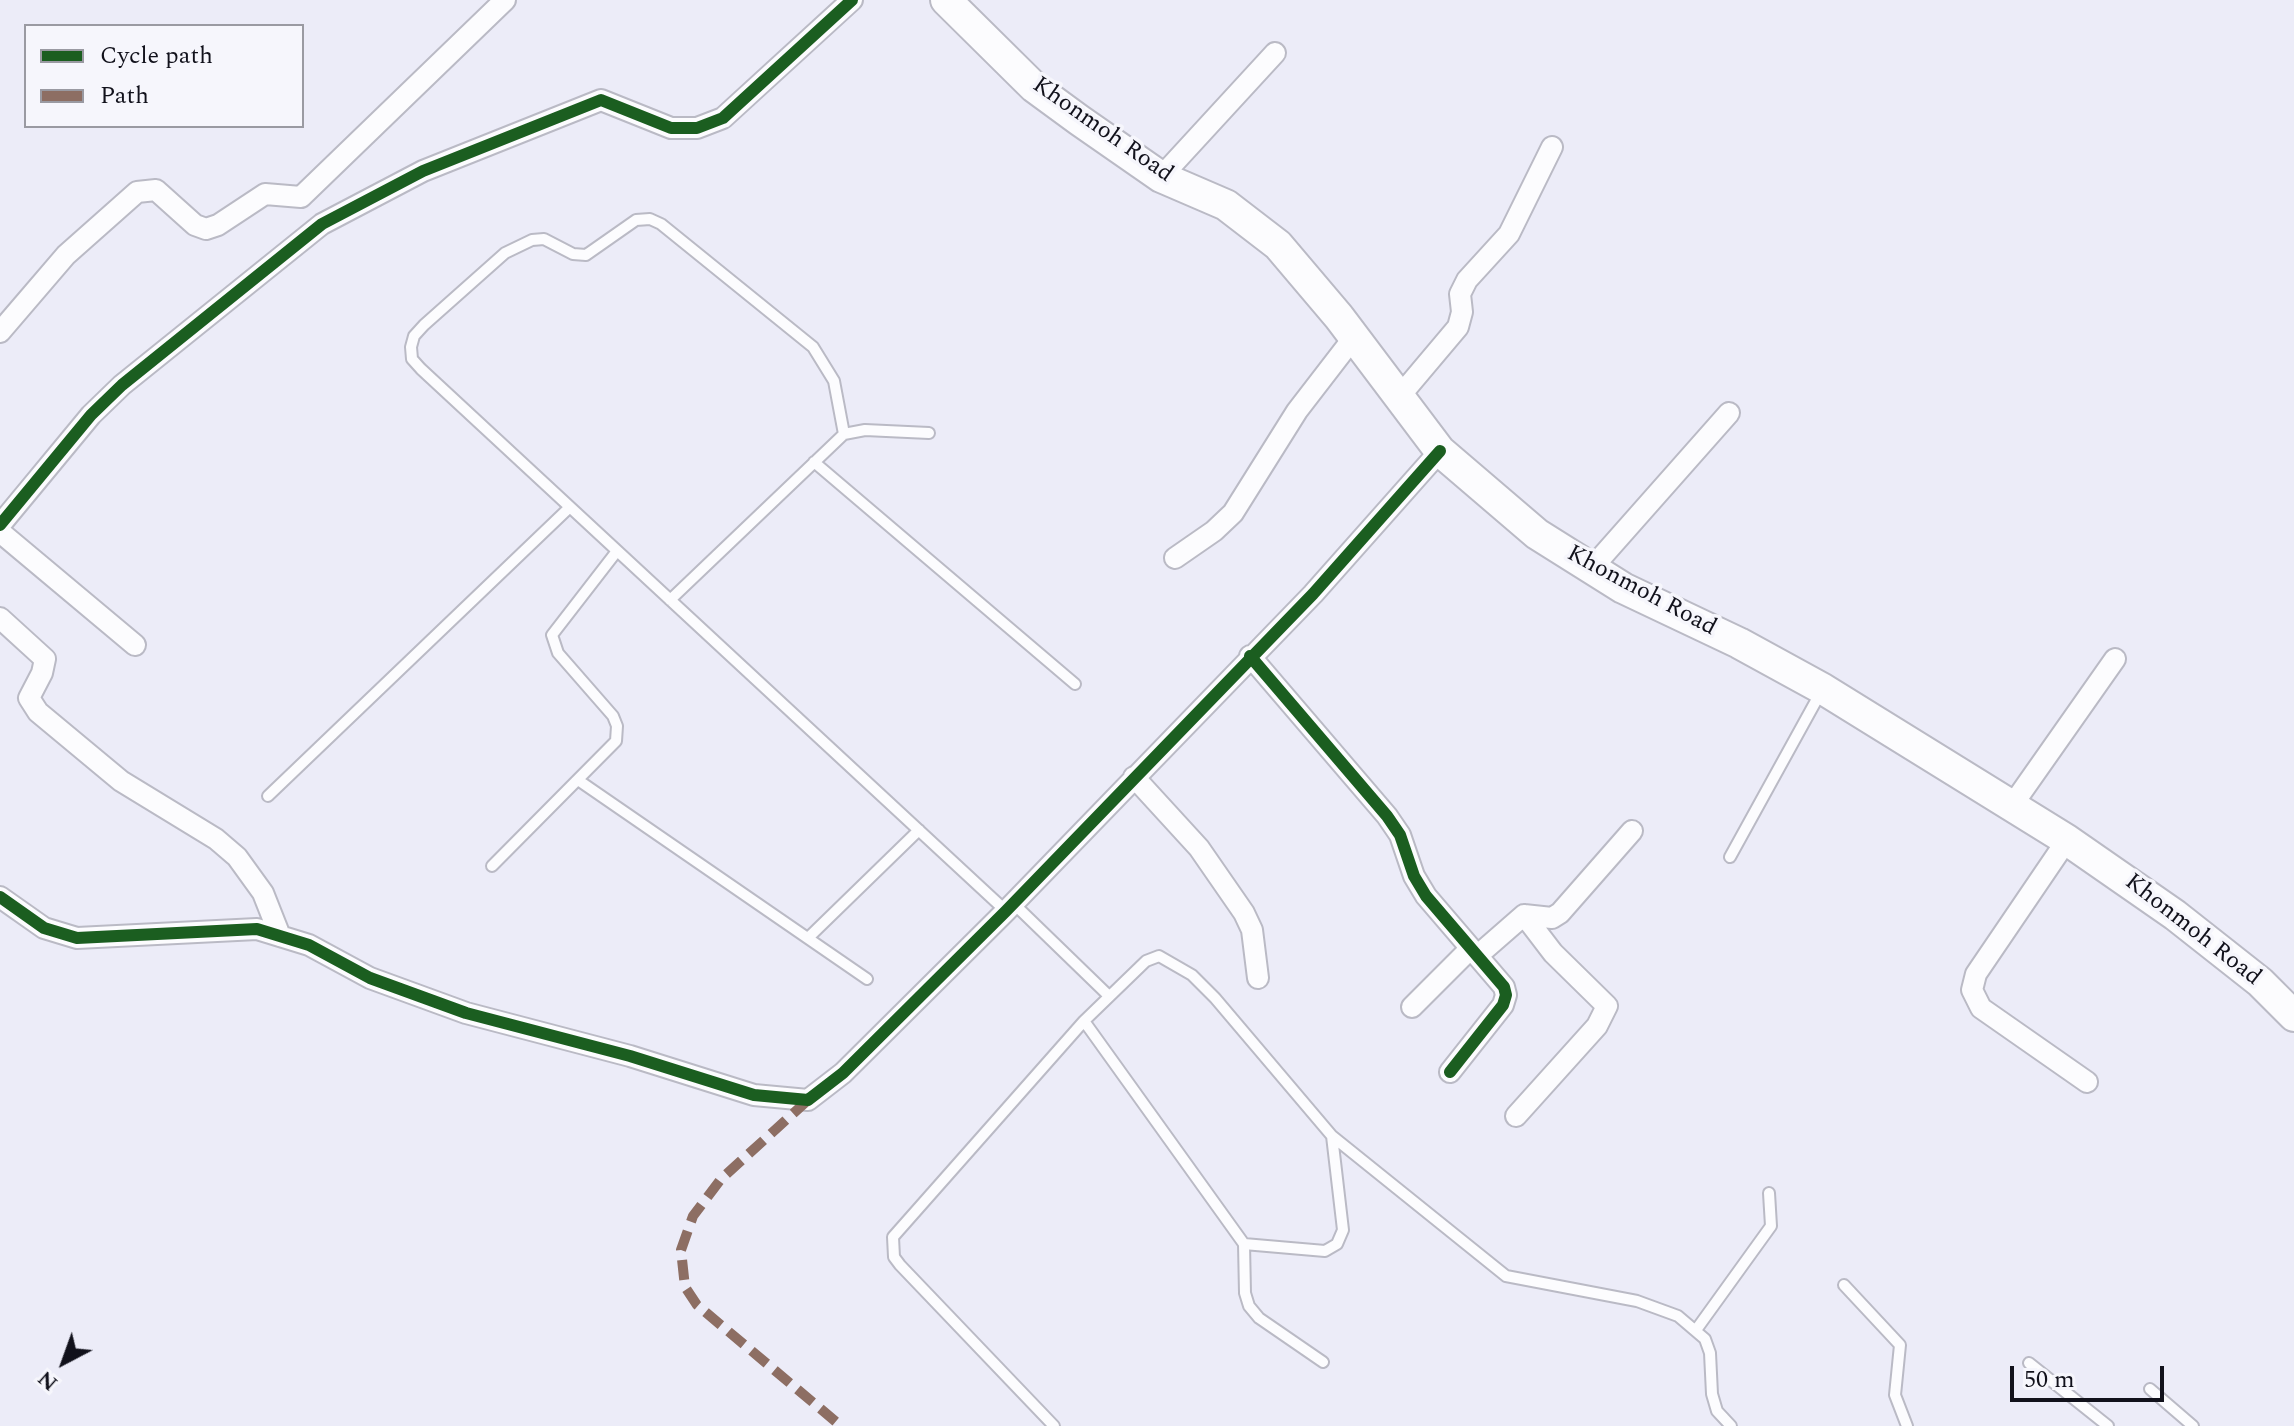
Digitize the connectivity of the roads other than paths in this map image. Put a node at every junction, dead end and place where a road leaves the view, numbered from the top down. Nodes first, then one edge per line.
1 (505, 0) edge
2 (852, 0) edge
3 (946, 0) edge
4 (1275, 53) dead end
5 (1552, 147) dead end
6 (1161, 177) junction
7 (301, 197) junction
8 (322, 224) junction
9 (3, 324) edge
10 (1354, 337) junction
11 (1399, 397) junction
12 (1729, 413) dead end
13 (929, 433) dead end
14 (844, 434) junction
15 (1440, 451) junction
16 (814, 462) junction
17 (570, 507) junction
18 (0, 525) edge
19 (0, 532) edge
20 (617, 551) junction
21 (1175, 558) dead end
22 (1591, 569) junction
23 (670, 600) junction
24 (0, 618) edge
25 (135, 645) dead end
26 (1250, 656) junction
27 (2115, 659) dead end
28 (1075, 684) dead end
29 (1823, 689) junction
30 (1134, 777) junction
31 (578, 780) junction
32 (268, 796) dead end
33 (2011, 807) junction
34 (919, 830) junction
35 (1632, 831) dead end
36 (2067, 840) junction
37 (1730, 857) dead end
38 (492, 866) dead end
39 (0, 897) edge
40 (1009, 907) junction
41 (1524, 915) junction
42 (280, 936) junction
43 (808, 938) junction
44 (1473, 953) junction
45 (1258, 978) dead end
46 (867, 979) dead end
47 (1109, 996) junction
48 (1412, 1007) dead end
49 (2294, 1016) edge
50 (1084, 1021) junction
51 (1450, 1072) dead end
52 (2087, 1082) dead end
53 (1516, 1116) dead end
54 (1332, 1136) junction
55 (1769, 1193) dead end
56 (1244, 1244) junction
57 (1844, 1285) dead end
58 (1696, 1330) junction
59 (1323, 1362) dead end
60 (2029, 1363) dead end
61 (2150, 1389) dead end
62 (1054, 1426) edge
63 (1731, 1426) edge
64 (1907, 1426) edge
65 (2108, 1426) edge
66 (2193, 1426) edge

1 - 7 street
2 - 8 street
3 - 6 main road, Khonmoh Road
4 - 6 street
5 - 11 street
6 - 10 main road, Khonmoh Road
7 - 8 street
7 - 9 street
8 - 18 street
10 - 11 main road, Khonmoh Road
10 - 21 street
11 - 15 main road, Khonmoh Road
12 - 22 street
13 - 14 lane
14 - 16 lane
14 - 17 lane
15 - 22 main road, Khonmoh Road
15 - 26 street
16 - 23 lane
16 - 28 lane
17 - 20 lane
17 - 32 lane
19 - 25 street
20 - 23 lane
20 - 31 lane
22 - 29 main road, Khonmoh Road
23 - 34 lane
24 - 42 street
26 - 30 street
26 - 44 street
27 - 33 street
29 - 33 main road, Khonmoh Road
29 - 37 lane
30 - 40 street
30 - 45 street
31 - 38 lane
31 - 43 lane
33 - 36 main road, Khonmoh Road
34 - 40 lane
34 - 43 lane
35 - 41 street
36 - 49 main road, Khonmoh Road
36 - 52 street
39 - 42 street
40 - 42 street
40 - 47 lane
41 - 44 street
41 - 53 street
43 - 46 lane
44 - 48 street
44 - 51 street
47 - 50 lane
47 - 54 lane
50 - 56 lane
50 - 62 lane
54 - 56 lane
54 - 58 lane
55 - 58 lane
56 - 59 lane
57 - 64 lane
58 - 63 lane
60 - 65 lane
61 - 66 lane

